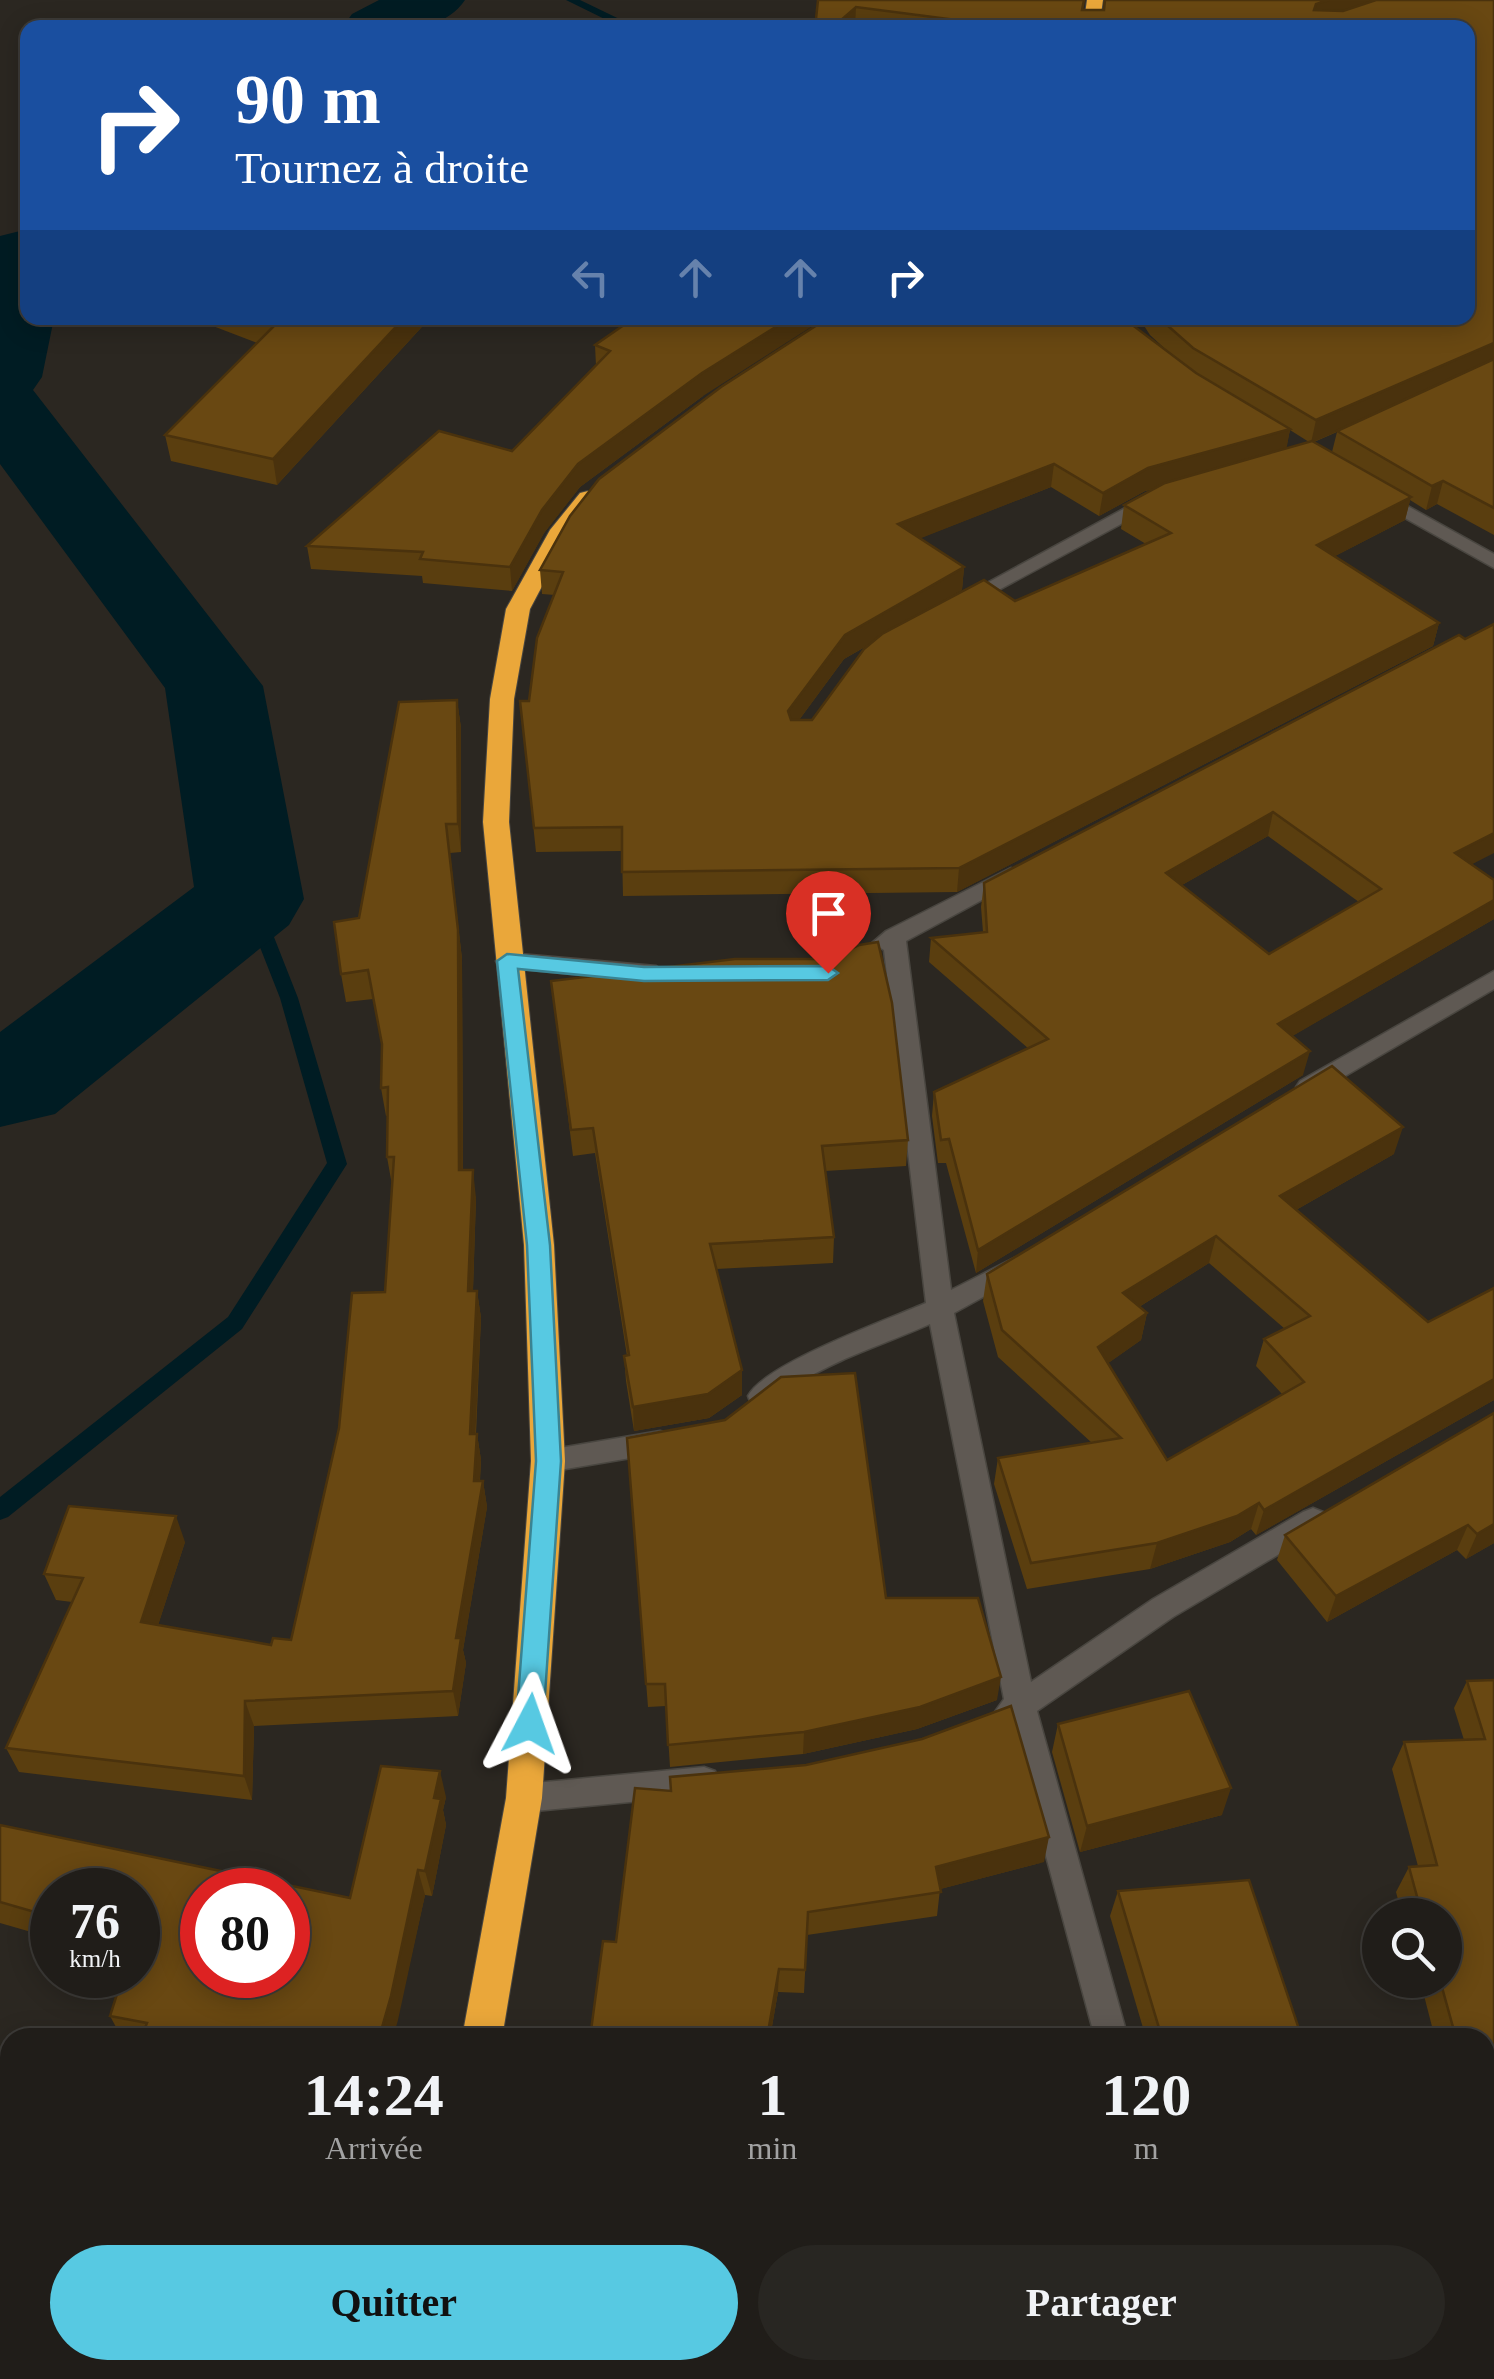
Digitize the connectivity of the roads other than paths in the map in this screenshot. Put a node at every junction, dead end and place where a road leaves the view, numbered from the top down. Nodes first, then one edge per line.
1 (606, 484) edge
2 (1358, 484) edge
3 (1167, 494) edge
4 (1494, 562) edge
5 (942, 613) edge
6 (1029, 866) edge
7 (894, 936) junction
8 (863, 956) edge
9 (507, 961) junction
10 (689, 974) edge
11 (1494, 980) edge
12 (1293, 1096) edge
13 (1029, 1258) edge
14 (940, 1308) junction
15 (744, 1414) edge
16 (678, 1439) edge
17 (548, 1461) junction
18 (1342, 1502) edge
19 (1021, 1708) junction
20 (986, 1721) edge
21 (729, 1779) edge
22 (524, 1798) junction
23 (484, 2028) edge
24 (1109, 2028) edge

1 - 9 highway
2 - 4 street
3 - 5 street
6 - 7 street
7 - 8 street
7 - 14 street
9 - 10 street
9 - 17 highway
11 - 12 street
13 - 14 street
14 - 15 street
14 - 19 street
16 - 17 street
17 - 22 highway
18 - 19 street
19 - 20 street
19 - 24 street
21 - 22 street
22 - 23 highway

